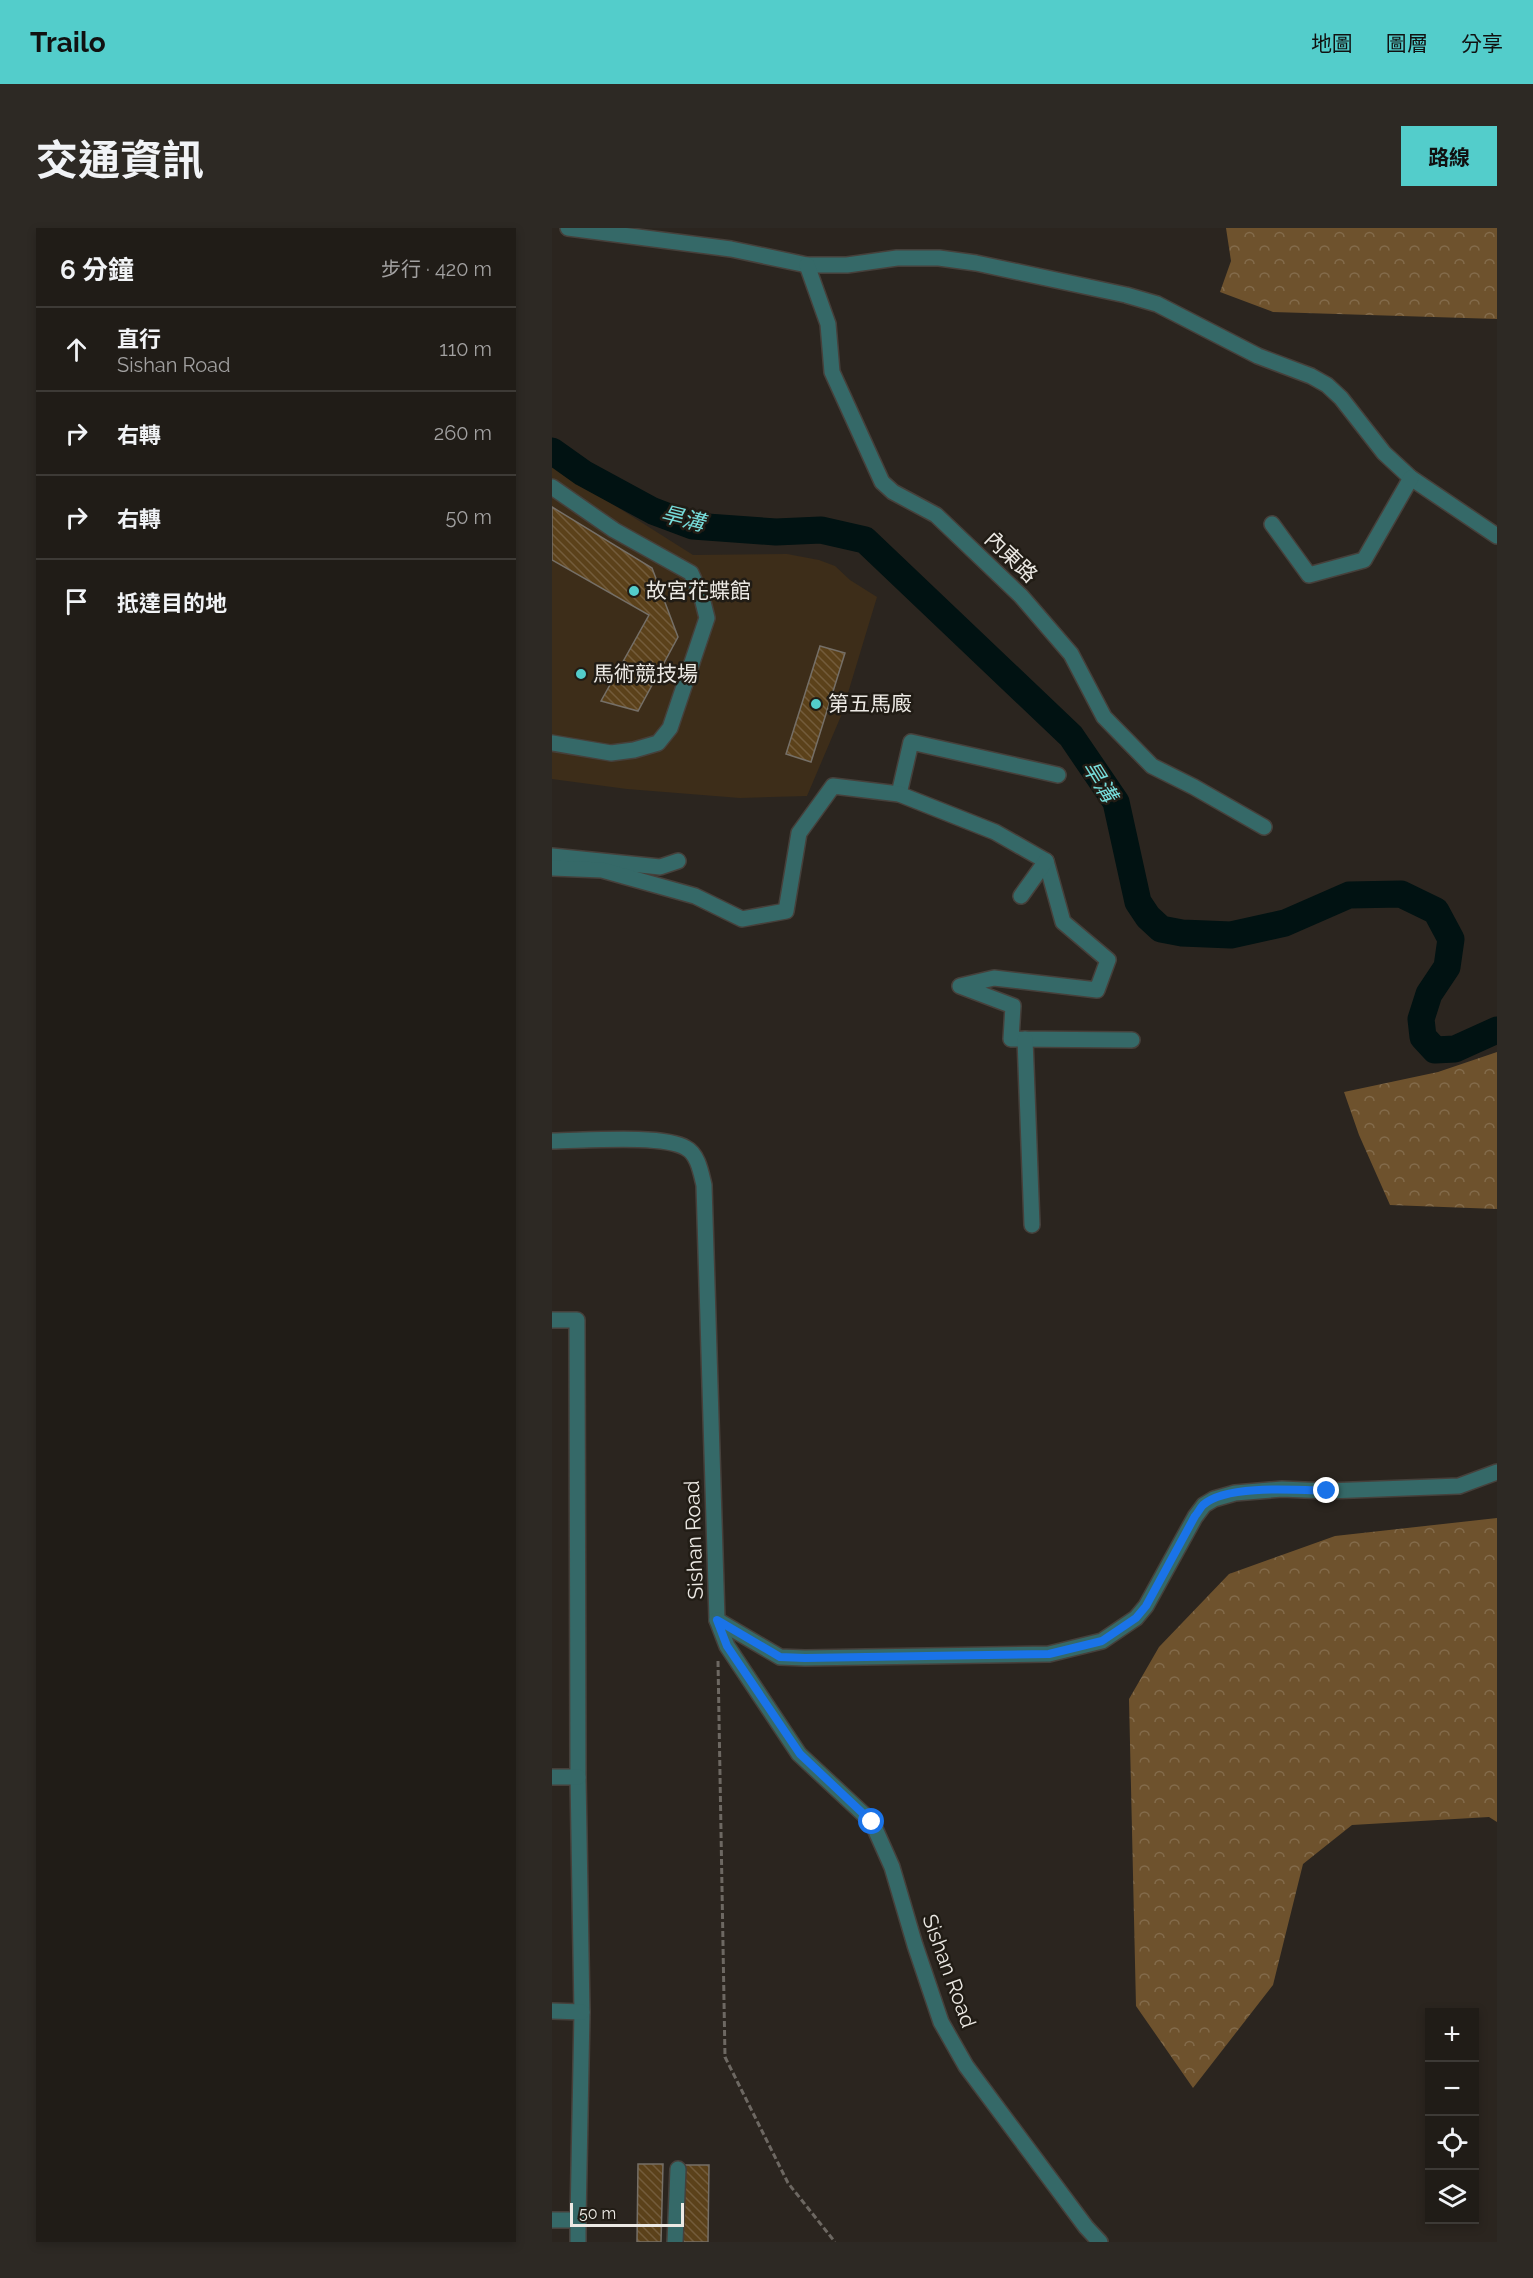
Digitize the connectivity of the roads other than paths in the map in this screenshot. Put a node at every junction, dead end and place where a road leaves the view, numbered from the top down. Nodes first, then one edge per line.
1 (568, 228) edge
2 (807, 265) junction
3 (1411, 478) junction
4 (552, 487) edge
5 (1272, 524) dead end
6 (1497, 536) edge
7 (552, 742) edge
8 (1059, 775) dead end
9 (899, 794) junction
10 (1264, 827) dead end
11 (552, 856) edge
12 (678, 861) dead end
13 (1046, 861) junction
14 (552, 868) edge
15 (1021, 896) dead end
16 (1025, 1039) junction
17 (1132, 1040) dead end
18 (552, 1141) edge
19 (1032, 1225) dead end
20 (552, 1320) edge
21 (1497, 1472) edge
22 (717, 1620) junction
23 (552, 1777) edge
24 (578, 1777) junction
25 (552, 2011) edge
26 (582, 2012) junction
27 (678, 2169) dead end
28 (552, 2220) edge
29 (578, 2220) junction
30 (578, 2242) edge
31 (675, 2242) edge
32 (1100, 2242) edge

1 - 2 street
2 - 3 street
2 - 10 street, 內東路
3 - 5 street
3 - 6 street
4 - 7 street
8 - 9 street
9 - 13 street
9 - 14 street
11 - 12 street
13 - 15 street
13 - 16 street
16 - 17 street
16 - 19 street
18 - 22 street, Sishan Road
20 - 24 street
21 - 22 street
22 - 32 street, Sishan Road
23 - 24 street
24 - 26 street
25 - 26 street
26 - 29 street
27 - 31 street
28 - 29 street
29 - 30 street

